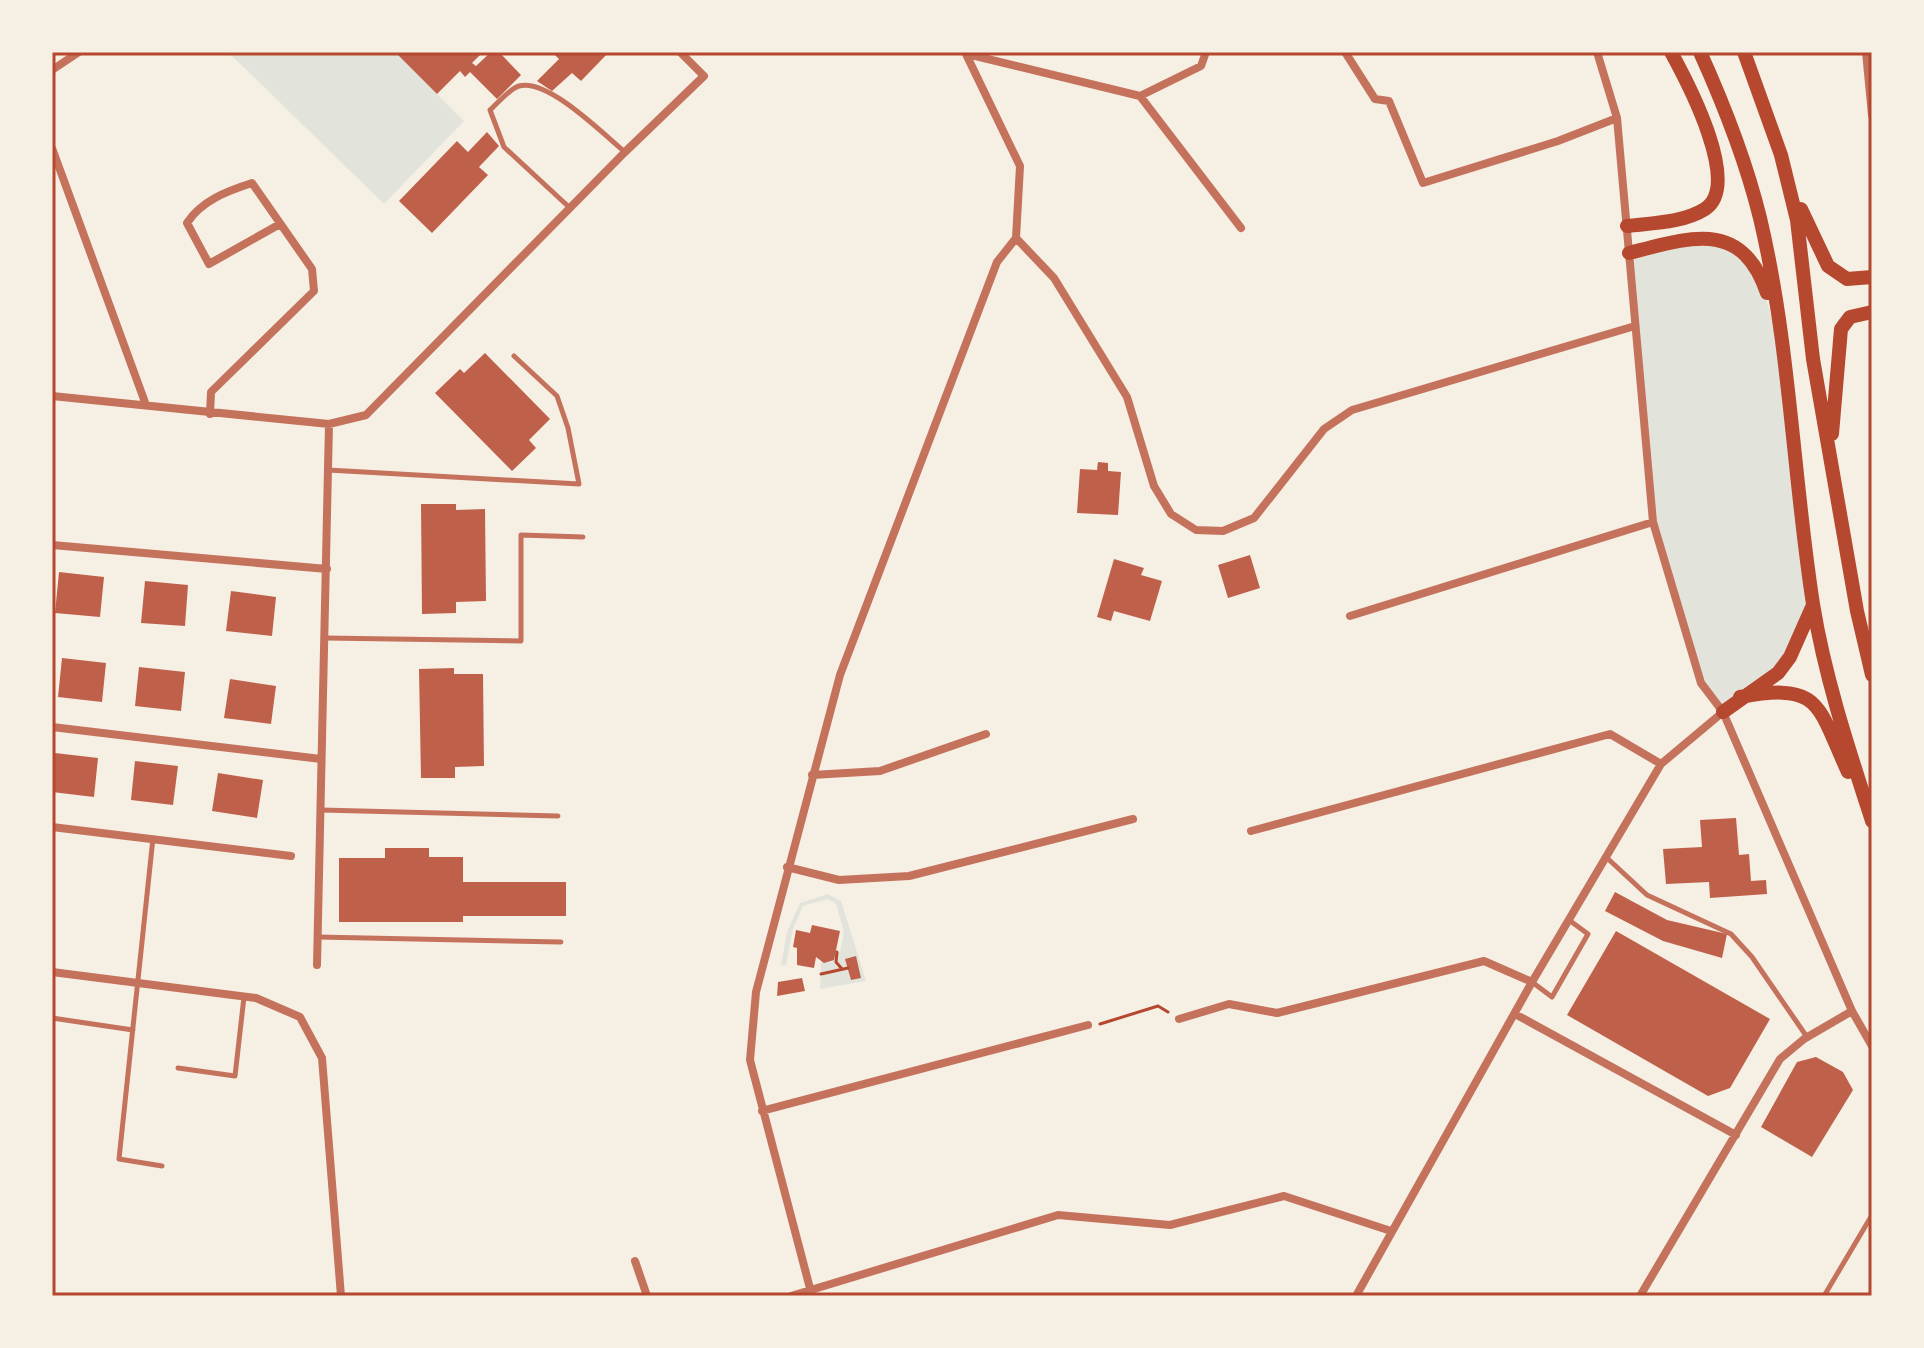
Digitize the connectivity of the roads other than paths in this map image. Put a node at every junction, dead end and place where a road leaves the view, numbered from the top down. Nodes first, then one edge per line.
1 (79, 52) edge
2 (680, 52) edge
3 (1206, 52) edge
4 (1345, 52) edge
5 (1597, 52) edge
6 (1671, 52) edge
7 (1700, 52) edge
8 (1709, 52) edge
9 (1744, 52) edge
10 (1866, 52) edge
11 (966, 53) edge
12 (52, 70) edge
13 (1717, 90) junction
14 (1140, 96) junction
15 (1872, 115) edge
16 (1617, 118) junction
17 (52, 148) edge
18 (625, 152) junction
19 (1788, 181) junction
20 (570, 208) junction
21 (280, 224) junction
22 (1627, 226) junction
23 (1241, 228) dead end
24 (1016, 238) junction
25 (1629, 253) junction
26 (1872, 277) edge
27 (1872, 312) edge
28 (1635, 326) junction
29 (1780, 331) junction
30 (514, 356) dead end
31 (52, 396) edge
32 (146, 405) junction
33 (210, 414) junction
34 (329, 424) junction
35 (1831, 459) junction
36 (328, 470) junction
37 (1653, 522) junction
38 (583, 537) dead end
39 (52, 545) edge
40 (327, 569) junction
41 (1813, 604) junction
42 (1350, 616) dead end
43 (325, 638) junction
44 (1872, 675) edge
45 (1740, 697) junction
46 (1723, 712) junction
47 (52, 727) edge
48 (986, 734) dead end
49 (321, 759) junction
50 (1661, 764) junction
51 (812, 775) junction
52 (321, 810) junction
53 (558, 816) dead end
54 (1133, 819) dead end
55 (1872, 822) edge
56 (52, 827) edge
57 (1251, 831) dead end
58 (154, 837) junction
59 (291, 856) dead end
60 (1606, 857) junction
61 (787, 867) junction
62 (1569, 920) junction
63 (317, 937) junction
64 (561, 942) dead end
65 (317, 965) dead end
66 (52, 972) edge
67 (1532, 982) junction
68 (139, 984) junction
69 (245, 996) junction
70 (1852, 1011) junction
71 (1515, 1014) junction
72 (52, 1018) edge
73 (1179, 1019) road end
74 (1088, 1025) road end
75 (133, 1030) junction
76 (1807, 1037) junction
77 (1872, 1046) edge
78 (178, 1068) dead end
79 (762, 1111) junction
80 (1736, 1135) junction
81 (162, 1166) dead end
82 (1872, 1215) edge
83 (1391, 1231) junction
84 (635, 1261) dead end
85 (811, 1293) edge
86 (341, 1296) edge
87 (647, 1296) edge
88 (791, 1296) edge
89 (1356, 1296) edge
90 (1640, 1296) edge
91 (1824, 1296) edge

1 - 12 street
2 - 18 street
3 - 14 street
4 - 16 street
5 - 16 street
6 - 22 main road
7 - 13 main road
8 - 13 main road
9 - 19 main road
10 - 15 street
11 - 14 street
11 - 24 street
13 - 29 main road
14 - 23 street
16 - 22 street
17 - 32 street
18 - 20 street
18 - 20 lane
19 - 26 main road
19 - 35 main road
20 - 34 street
21 - 21 street
21 - 33 street
22 - 25 street
24 - 28 street
24 - 51 street
25 - 28 street
25 - 29 main road
27 - 35 main road
28 - 37 street
29 - 41 main road
30 - 36 lane
31 - 32 street
32 - 33 street
33 - 34 street
34 - 36 street
35 - 44 main road
36 - 40 street
37 - 42 street
37 - 46 street
38 - 43 lane
39 - 40 street
40 - 43 street
41 - 45 main road
41 - 55 main road
43 - 49 street
45 - 46 main road
45 - 55 main road
46 - 50 street
46 - 70 street
47 - 49 street
48 - 51 street
49 - 52 street
50 - 57 street
50 - 60 street
51 - 61 street
52 - 53 lane
52 - 63 street
54 - 61 street
56 - 58 street
58 - 59 street
58 - 68 lane
60 - 62 street
60 - 76 lane
61 - 79 street
62 - 67 street
62 - 67 lane
63 - 64 lane
63 - 65 street
66 - 68 street
67 - 71 street
67 - 73 street
68 - 69 street
68 - 75 lane
69 - 78 lane
69 - 86 street
70 - 76 street
70 - 77 street
71 - 80 street
71 - 83 street
72 - 75 lane
74 - 79 street
75 - 81 lane
76 - 80 street
79 - 85 street
80 - 90 street
82 - 91 lane
83 - 85 street
83 - 89 street
84 - 87 street
85 - 88 street

